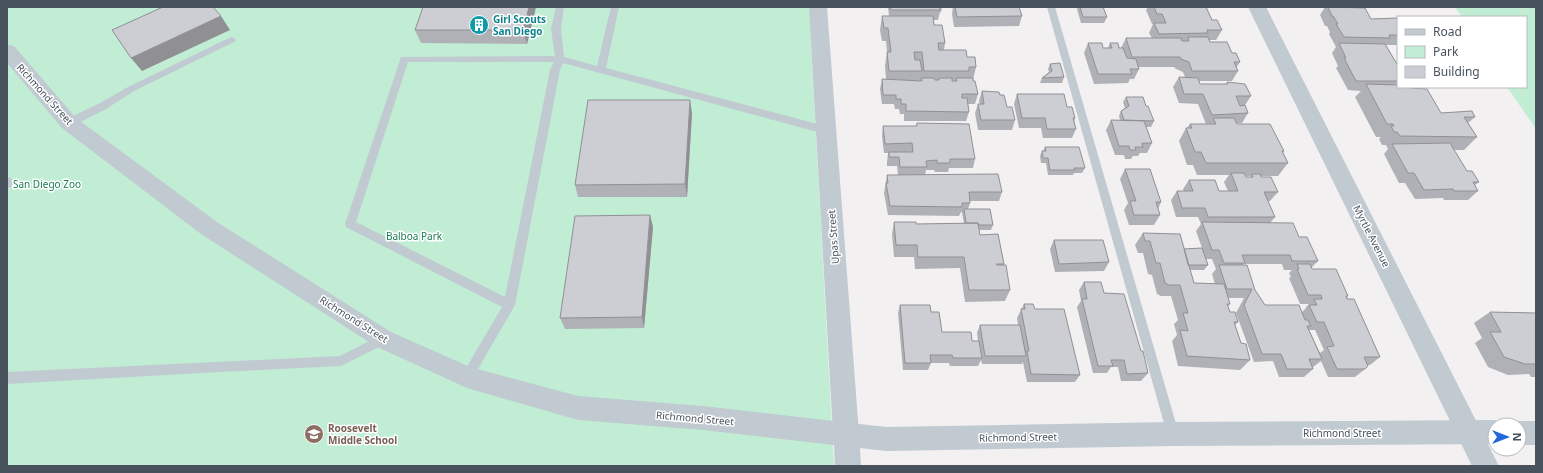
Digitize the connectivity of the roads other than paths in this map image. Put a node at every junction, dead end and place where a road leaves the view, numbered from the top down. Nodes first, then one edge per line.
1 (560, 7) edge
2 (615, 7) edge
3 (818, 7) edge
4 (1051, 7) edge
5 (1257, 7) edge
6 (231, 40) dead end
7 (7, 51) edge
8 (560, 59) junction
9 (601, 70) junction
10 (69, 122) junction
11 (825, 130) junction
12 (509, 305) junction
13 (383, 339) junction
14 (467, 377) junction
15 (7, 378) edge
16 (1470, 432) junction
17 (1487, 432) edge
18 (846, 434) junction
19 (1173, 434) junction
20 (848, 466) edge
21 (1486, 466) edge

1 - 8 lane
2 - 9 lane
3 - 11 street, Upas Street
4 - 19 lane
5 - 16 street, Myrtle Avenue
6 - 10 lane
7 - 10 street, Richmond Street
8 - 9 lane
8 - 12 lane
8 - 12 lane
9 - 11 lane
10 - 13 street, Richmond Street
11 - 18 street, Upas Street
12 - 14 lane
13 - 14 street, Richmond Street
13 - 15 lane
14 - 18 street, Richmond Street
16 - 17 street, Richmond Street
16 - 19 street, Richmond Street
16 - 21 street, Myrtle Avenue
18 - 19 street, Richmond Street
18 - 20 street, Upas Street

